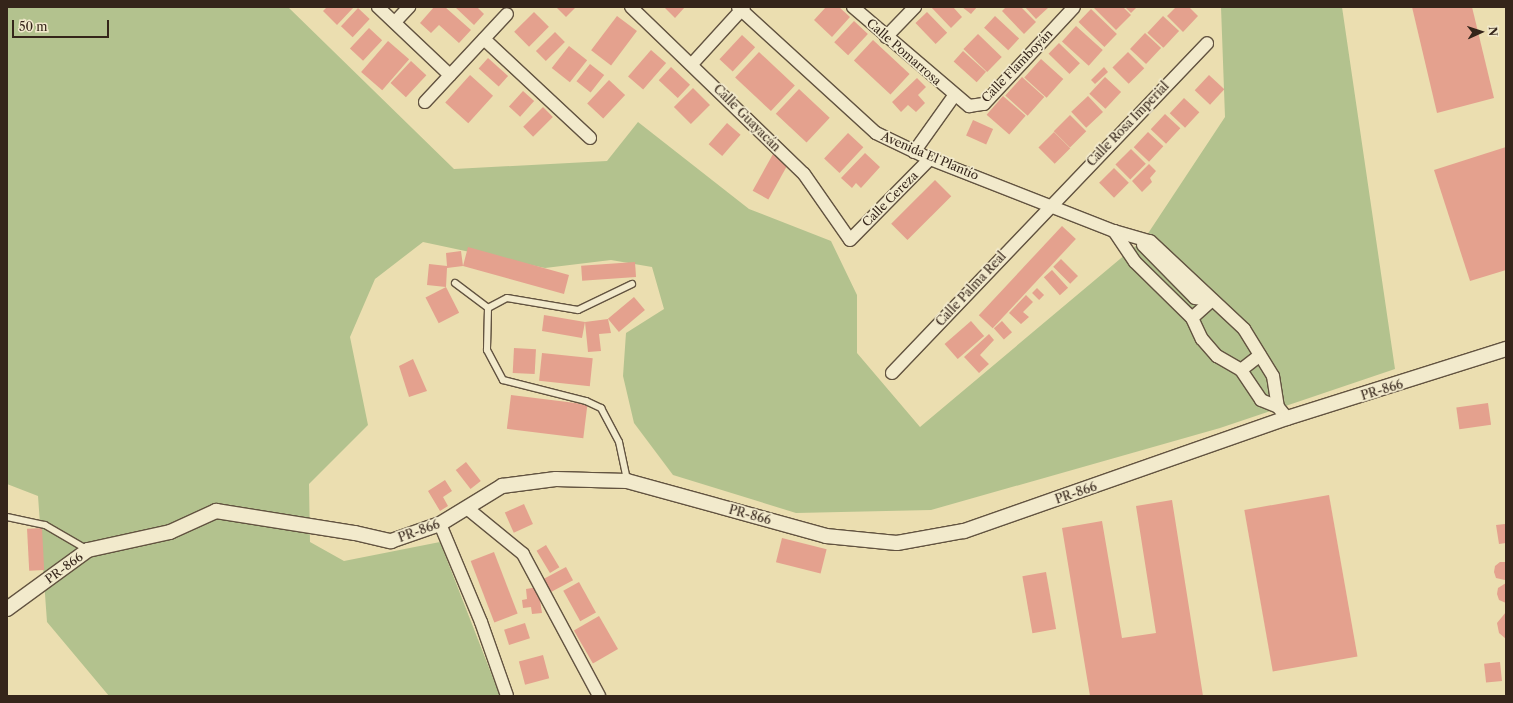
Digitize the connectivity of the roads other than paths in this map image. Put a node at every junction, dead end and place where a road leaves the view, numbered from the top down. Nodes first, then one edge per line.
1 (378, 7) edge
2 (409, 7) edge
3 (631, 7) edge
4 (853, 7) edge
5 (915, 7) edge
6 (1074, 7) edge
7 (741, 8) edge
8 (507, 14) dead end
9 (395, 22) junction
10 (886, 38) junction
11 (484, 39) junction
12 (1207, 43) dead end
13 (692, 64) junction
14 (450, 75) junction
15 (954, 96) junction
16 (425, 102) dead end
17 (590, 138) dead end
18 (914, 152) junction
19 (930, 159) junction
20 (1050, 205) junction
21 (1114, 231) junction
22 (850, 240) joint
23 (454, 284) dead end
24 (632, 284) dead end
25 (1212, 300) junction
26 (488, 308) junction
27 (1192, 318) junction
28 (1506, 349) edge
29 (1260, 355) junction
30 (1242, 370) junction
31 (892, 373) dead end
32 (1282, 413) junction
33 (627, 481) junction
34 (468, 509) junction
35 (7, 517) edge
36 (440, 524) junction
37 (88, 550) junction
38 (7, 609) edge
39 (507, 696) edge
40 (600, 696) edge

1 - 9 street
2 - 9 street
3 - 13 street, Calle Guayacán
4 - 10 street, Calle Pomarrosa
5 - 10 street
6 - 15 street, Calle Flamboyán
7 - 13 street
7 - 18 street, Avenida El Plantío
8 - 11 street
9 - 14 street
10 - 15 street, Calle Pomarrosa
11 - 14 street
11 - 17 street
12 - 20 street, Calle Rosa Imperial
13 - 22 street, Calle Guayacán
14 - 16 street
15 - 18 street
18 - 19 street, Avenida El Plantío
19 - 20 street, Avenida El Plantío
19 - 22 street, Calle Cereza
20 - 21 street, Avenida El Plantío
20 - 31 street, Calle Palma Real
21 - 25 street, Avenida El Plantío
21 - 27 street
23 - 26 lane
24 - 26 lane
25 - 27 street
25 - 29 street, Avenida El Plantío
26 - 33 lane
27 - 30 street
28 - 32 street, PR-866 / PR-866
29 - 30 street
29 - 32 street, Avenida El Plantío
30 - 32 street
32 - 33 street, PR-866 / PR-866
33 - 34 street, PR-866 / PR-866
34 - 36 street, PR-866 / PR-866
34 - 40 street
35 - 37 lane
36 - 37 street, PR-866 / PR-866
36 - 39 street
37 - 38 street, PR-866 / PR-866

